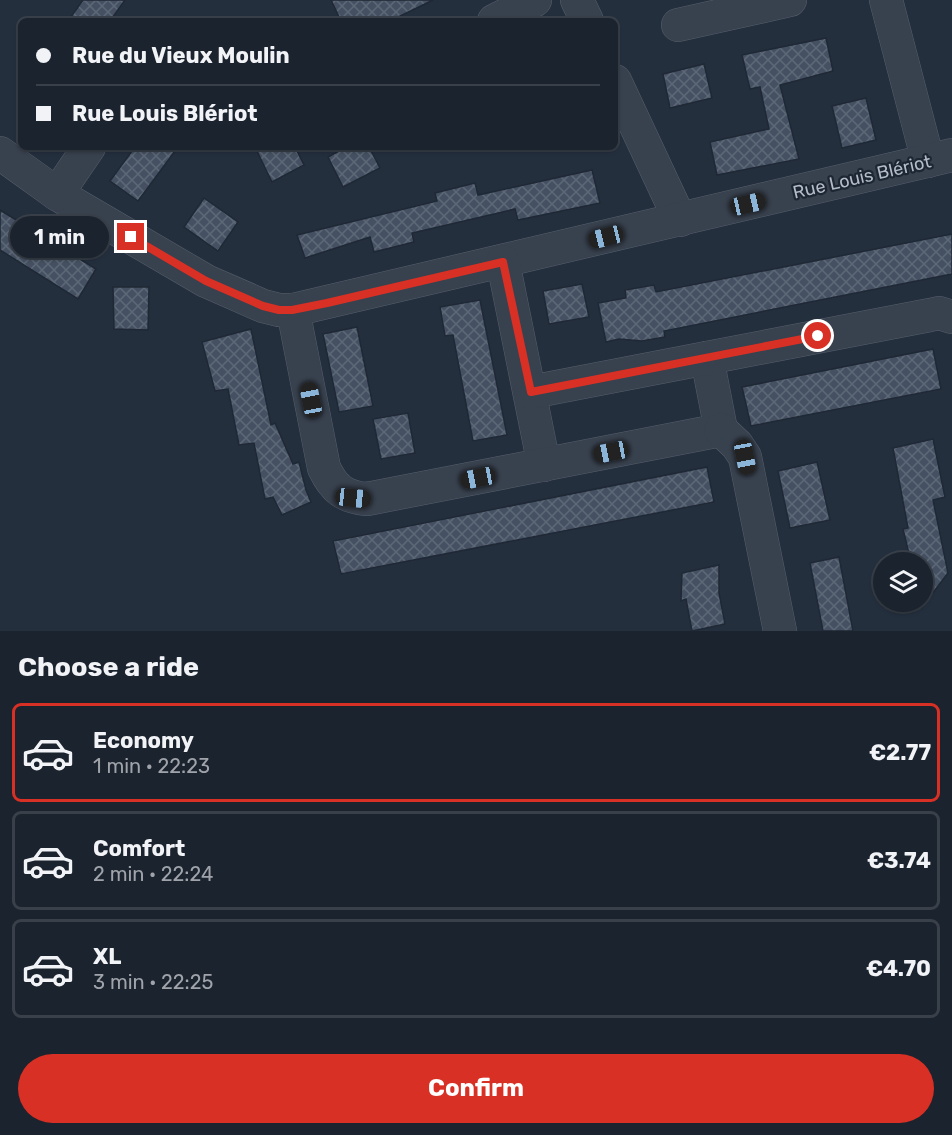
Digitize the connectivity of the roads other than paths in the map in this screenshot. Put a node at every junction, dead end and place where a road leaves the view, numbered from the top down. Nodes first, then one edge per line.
1 (535, 0) edge
2 (577, 0) edge
3 (790, 0) edge
4 (886, 0) edge
5 (500, 18) edge
6 (586, 18) edge
7 (678, 25) dead end
8 (618, 87) edge
9 (87, 150) edge
10 (0, 153) edge
11 (940, 158) edge
12 (57, 194) junction
13 (680, 220) junction
14 (503, 262) junction
15 (292, 310) junction
16 (952, 317) edge
17 (707, 358) junction
18 (531, 392) junction
19 (721, 430) junction
20 (544, 465) junction
21 (780, 631) edge

1 - 5 street
2 - 6 street
3 - 7 street
4 - 11 street
8 - 13 street
9 - 12 street
10 - 12 street, Rue Louis Blériot
11 - 13 street, Rue Louis Blériot
12 - 15 street, Rue Louis Blériot
13 - 14 street, Rue Louis Blériot
14 - 15 street, Rue Louis Blériot
14 - 18 street
15 - 20 street
16 - 17 street
17 - 18 street
17 - 19 street
18 - 20 street
19 - 20 street
19 - 21 street

